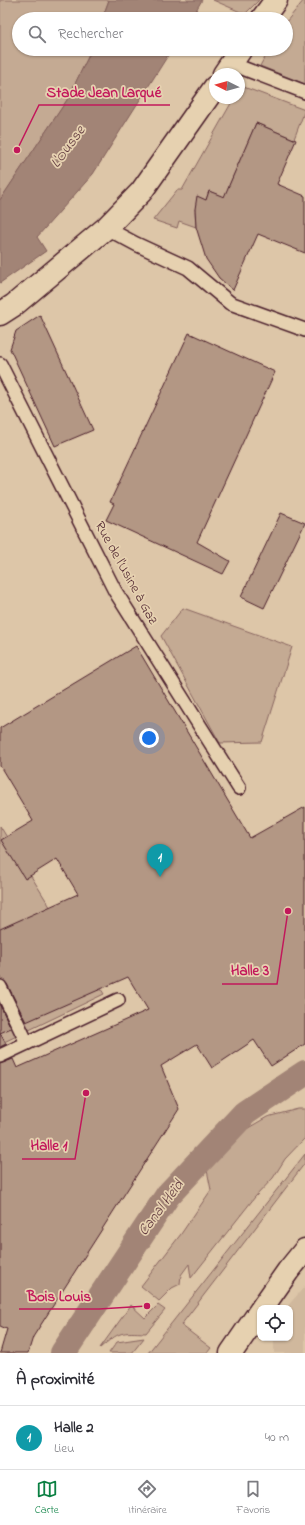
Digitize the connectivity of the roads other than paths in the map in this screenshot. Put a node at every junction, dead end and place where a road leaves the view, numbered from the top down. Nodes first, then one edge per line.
1 (276, 0) edge
2 (267, 12) edge
3 (232, 62) edge
4 (305, 92) edge
5 (209, 96) edge
6 (106, 228) junction
7 (0, 314) edge
8 (305, 330) edge
9 (0, 364) edge
10 (239, 788) dead end
11 (0, 987) edge
12 (118, 1000) dead end
13 (27, 1043) junction
14 (0, 1056) edge
15 (305, 1250) edge
16 (264, 1305) edge
17 (257, 1315) edge
18 (231, 1353) edge

1 - 2 main road
3 - 4 lane
5 - 6 main road
6 - 7 main road
6 - 8 lane
9 - 10 lane, Rue de l'Usine à Gaz
11 - 13 lane
12 - 13 lane
13 - 14 lane
15 - 16 main road
17 - 18 main road

